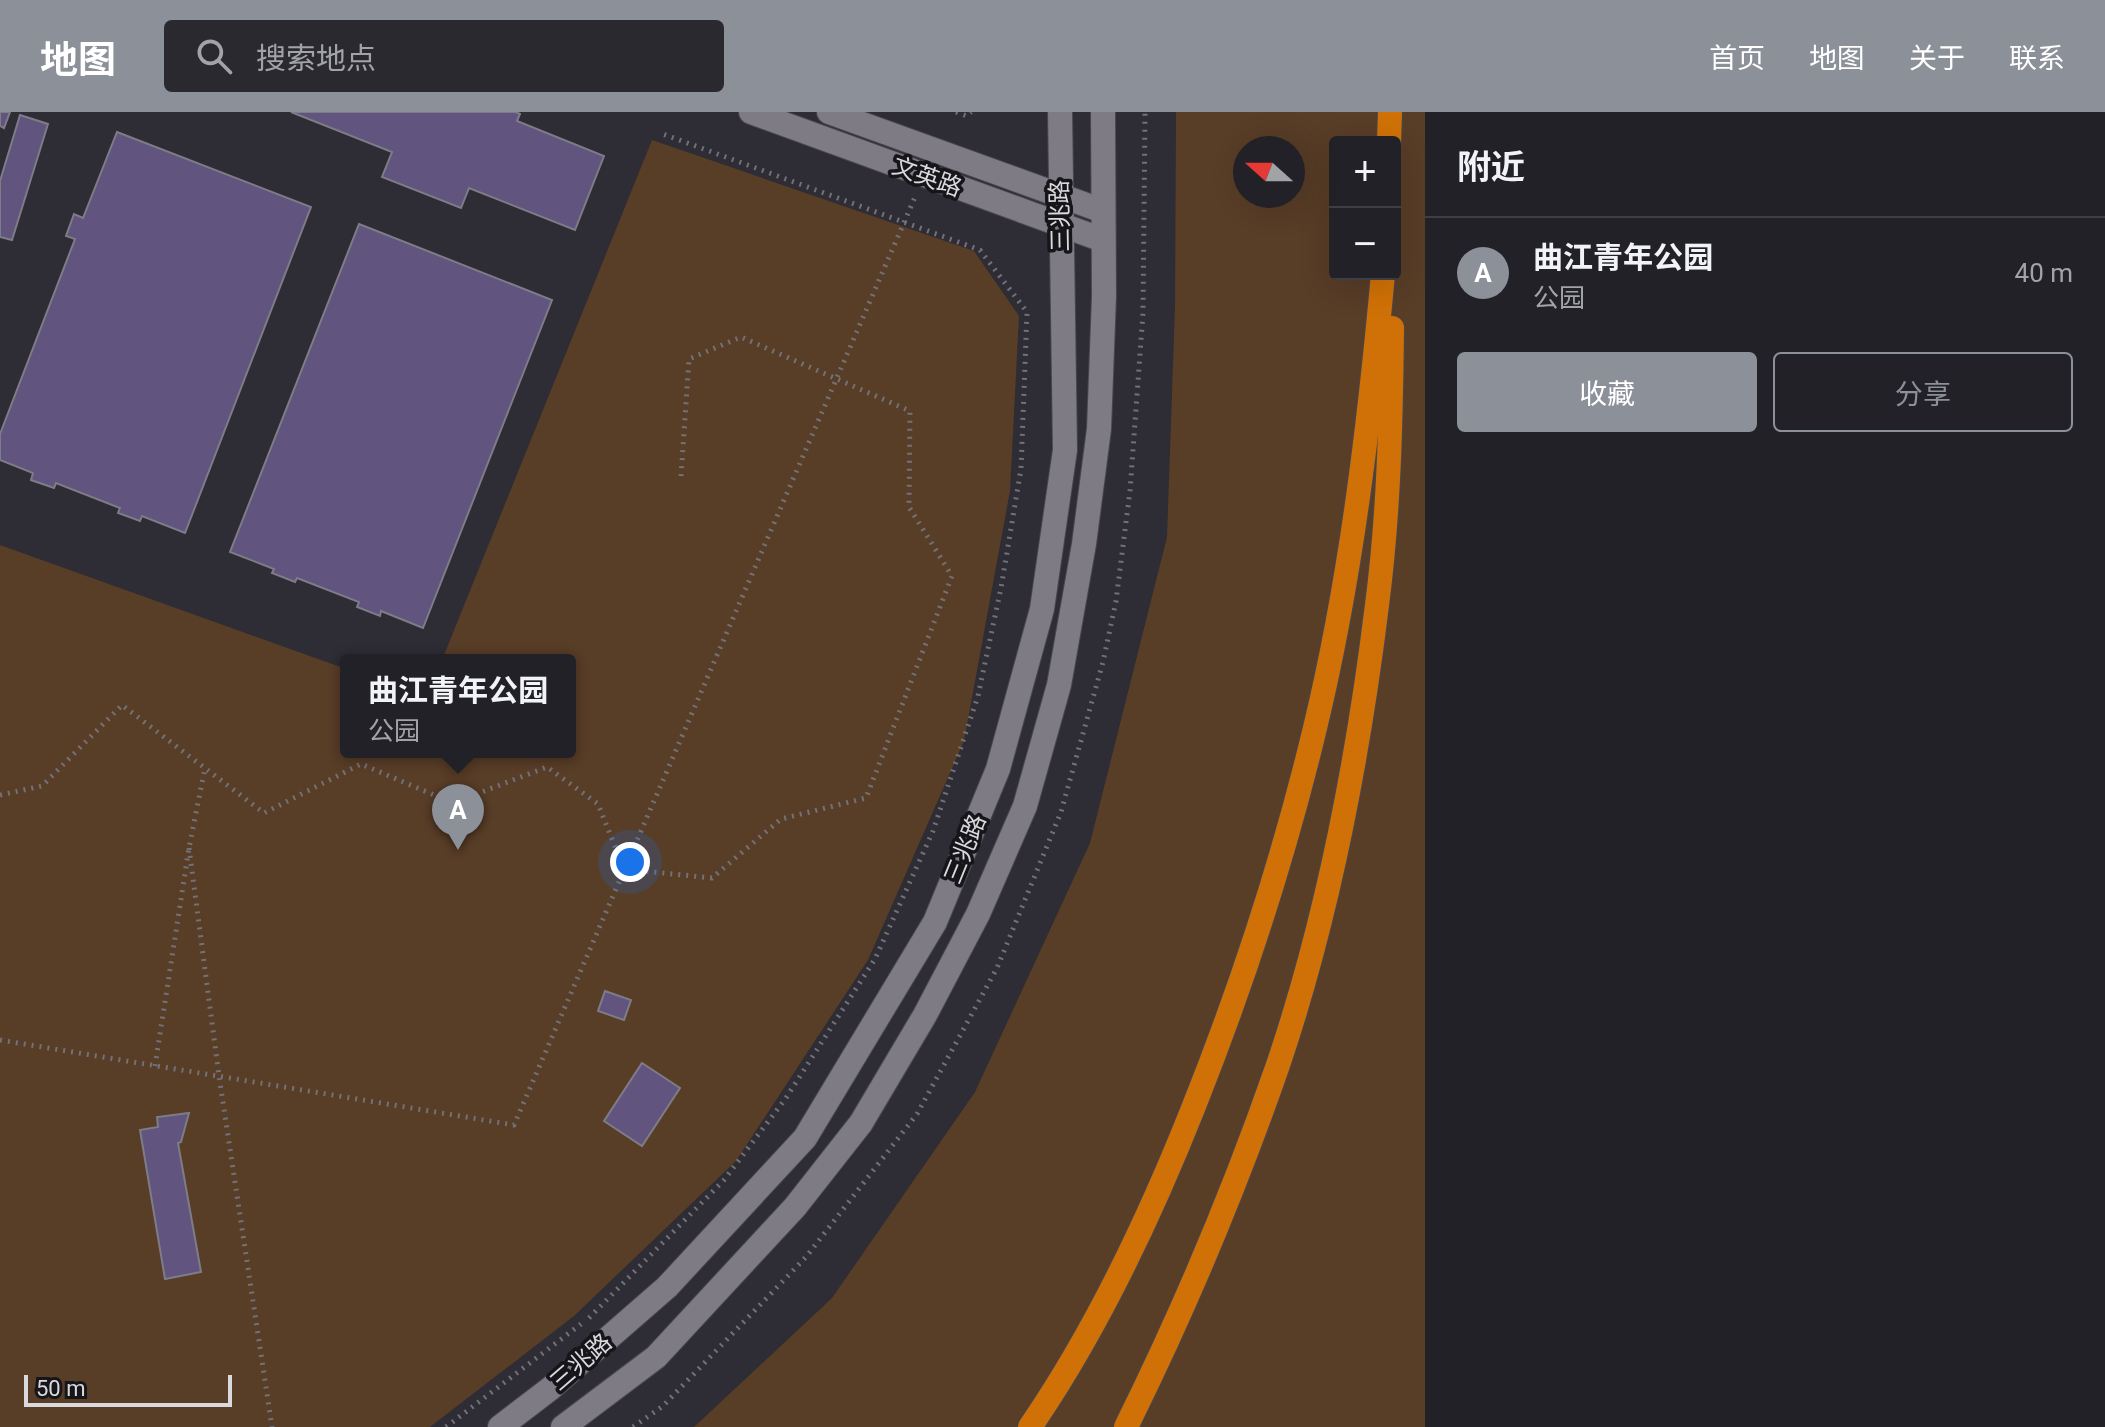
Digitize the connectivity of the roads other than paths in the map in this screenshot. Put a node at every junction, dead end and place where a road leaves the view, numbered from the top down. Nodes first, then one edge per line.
1 (751, 112) edge
2 (829, 112) edge
3 (1060, 112) edge
4 (1103, 112) edge
5 (1391, 112) edge
6 (1390, 136) edge
7 (1059, 196) junction
8 (1103, 211) junction
9 (1061, 226) junction
10 (1103, 240) junction
11 (1382, 280) edge
12 (1393, 280) edge
13 (500, 1427) edge
14 (563, 1427) edge
15 (1030, 1427) edge
16 (1126, 1427) edge

1 - 9 street, 文英路
2 - 7 street, 文英路
3 - 7 street, 三兆路
4 - 8 street, 三兆路
5 - 6 highway
7 - 8 street, 文英路
7 - 9 street, 三兆路
8 - 10 street, 三兆路
9 - 10 street, 文英路
9 - 13 street, 三兆路
10 - 14 street, 三兆路
11 - 15 highway
12 - 16 highway

